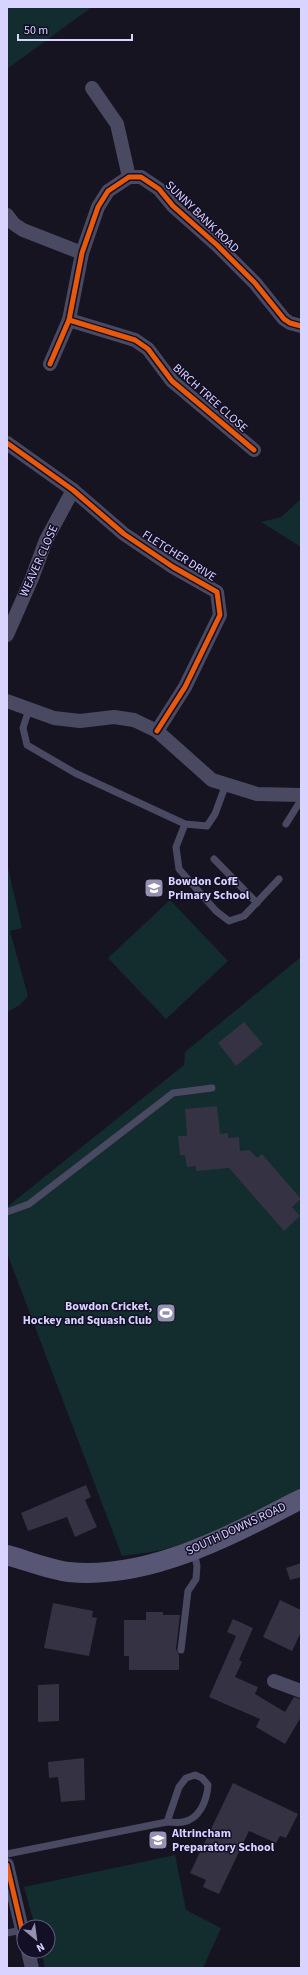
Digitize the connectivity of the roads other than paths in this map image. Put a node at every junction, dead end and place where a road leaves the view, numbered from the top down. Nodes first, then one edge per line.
1 (92, 88) dead end
2 (129, 177) junction
3 (7, 214) edge
4 (82, 253) junction
5 (69, 320) junction
6 (301, 326) edge
7 (50, 364) dead end
8 (7, 443) edge
9 (254, 450) dead end
10 (73, 490) junction
11 (7, 635) edge
12 (7, 701) edge
13 (29, 709) junction
14 (157, 731) junction
15 (226, 784) junction
16 (301, 795) edge
17 (301, 800) edge
18 (185, 824) junction
19 (286, 824) dead end
20 (214, 859) dead end
21 (279, 879) dead end
22 (257, 903) junction
23 (212, 1088) dead end
24 (7, 1212) edge
25 (301, 1499) edge
26 (194, 1550) junction
27 (7, 1554) edge
28 (181, 1650) dead end
29 (274, 1681) dead end
30 (301, 1691) edge
31 (167, 1822) junction
32 (7, 1854) edge
33 (7, 1865) edge
34 (20, 1919) edge

1 - 2 street
2 - 4 street
2 - 6 street, SUNNY BANK ROAD
3 - 4 street
4 - 5 street
5 - 7 street
5 - 9 street, BIRCH TREE CLOSE
8 - 10 street, FLETCHER DRIVE
10 - 11 street, WEAVER CLOSE
10 - 14 street, FLETCHER DRIVE
12 - 13 street
13 - 14 street
13 - 18 lane
14 - 15 street
15 - 16 street
15 - 18 lane
17 - 19 lane
18 - 22 lane
20 - 22 lane
21 - 22 lane
23 - 24 lane
25 - 26 main road, SOUTH DOWNS ROAD
26 - 27 main road, SOUTH DOWNS ROAD
26 - 28 lane
29 - 30 street
31 - 31 lane
31 - 32 lane
33 - 34 street

